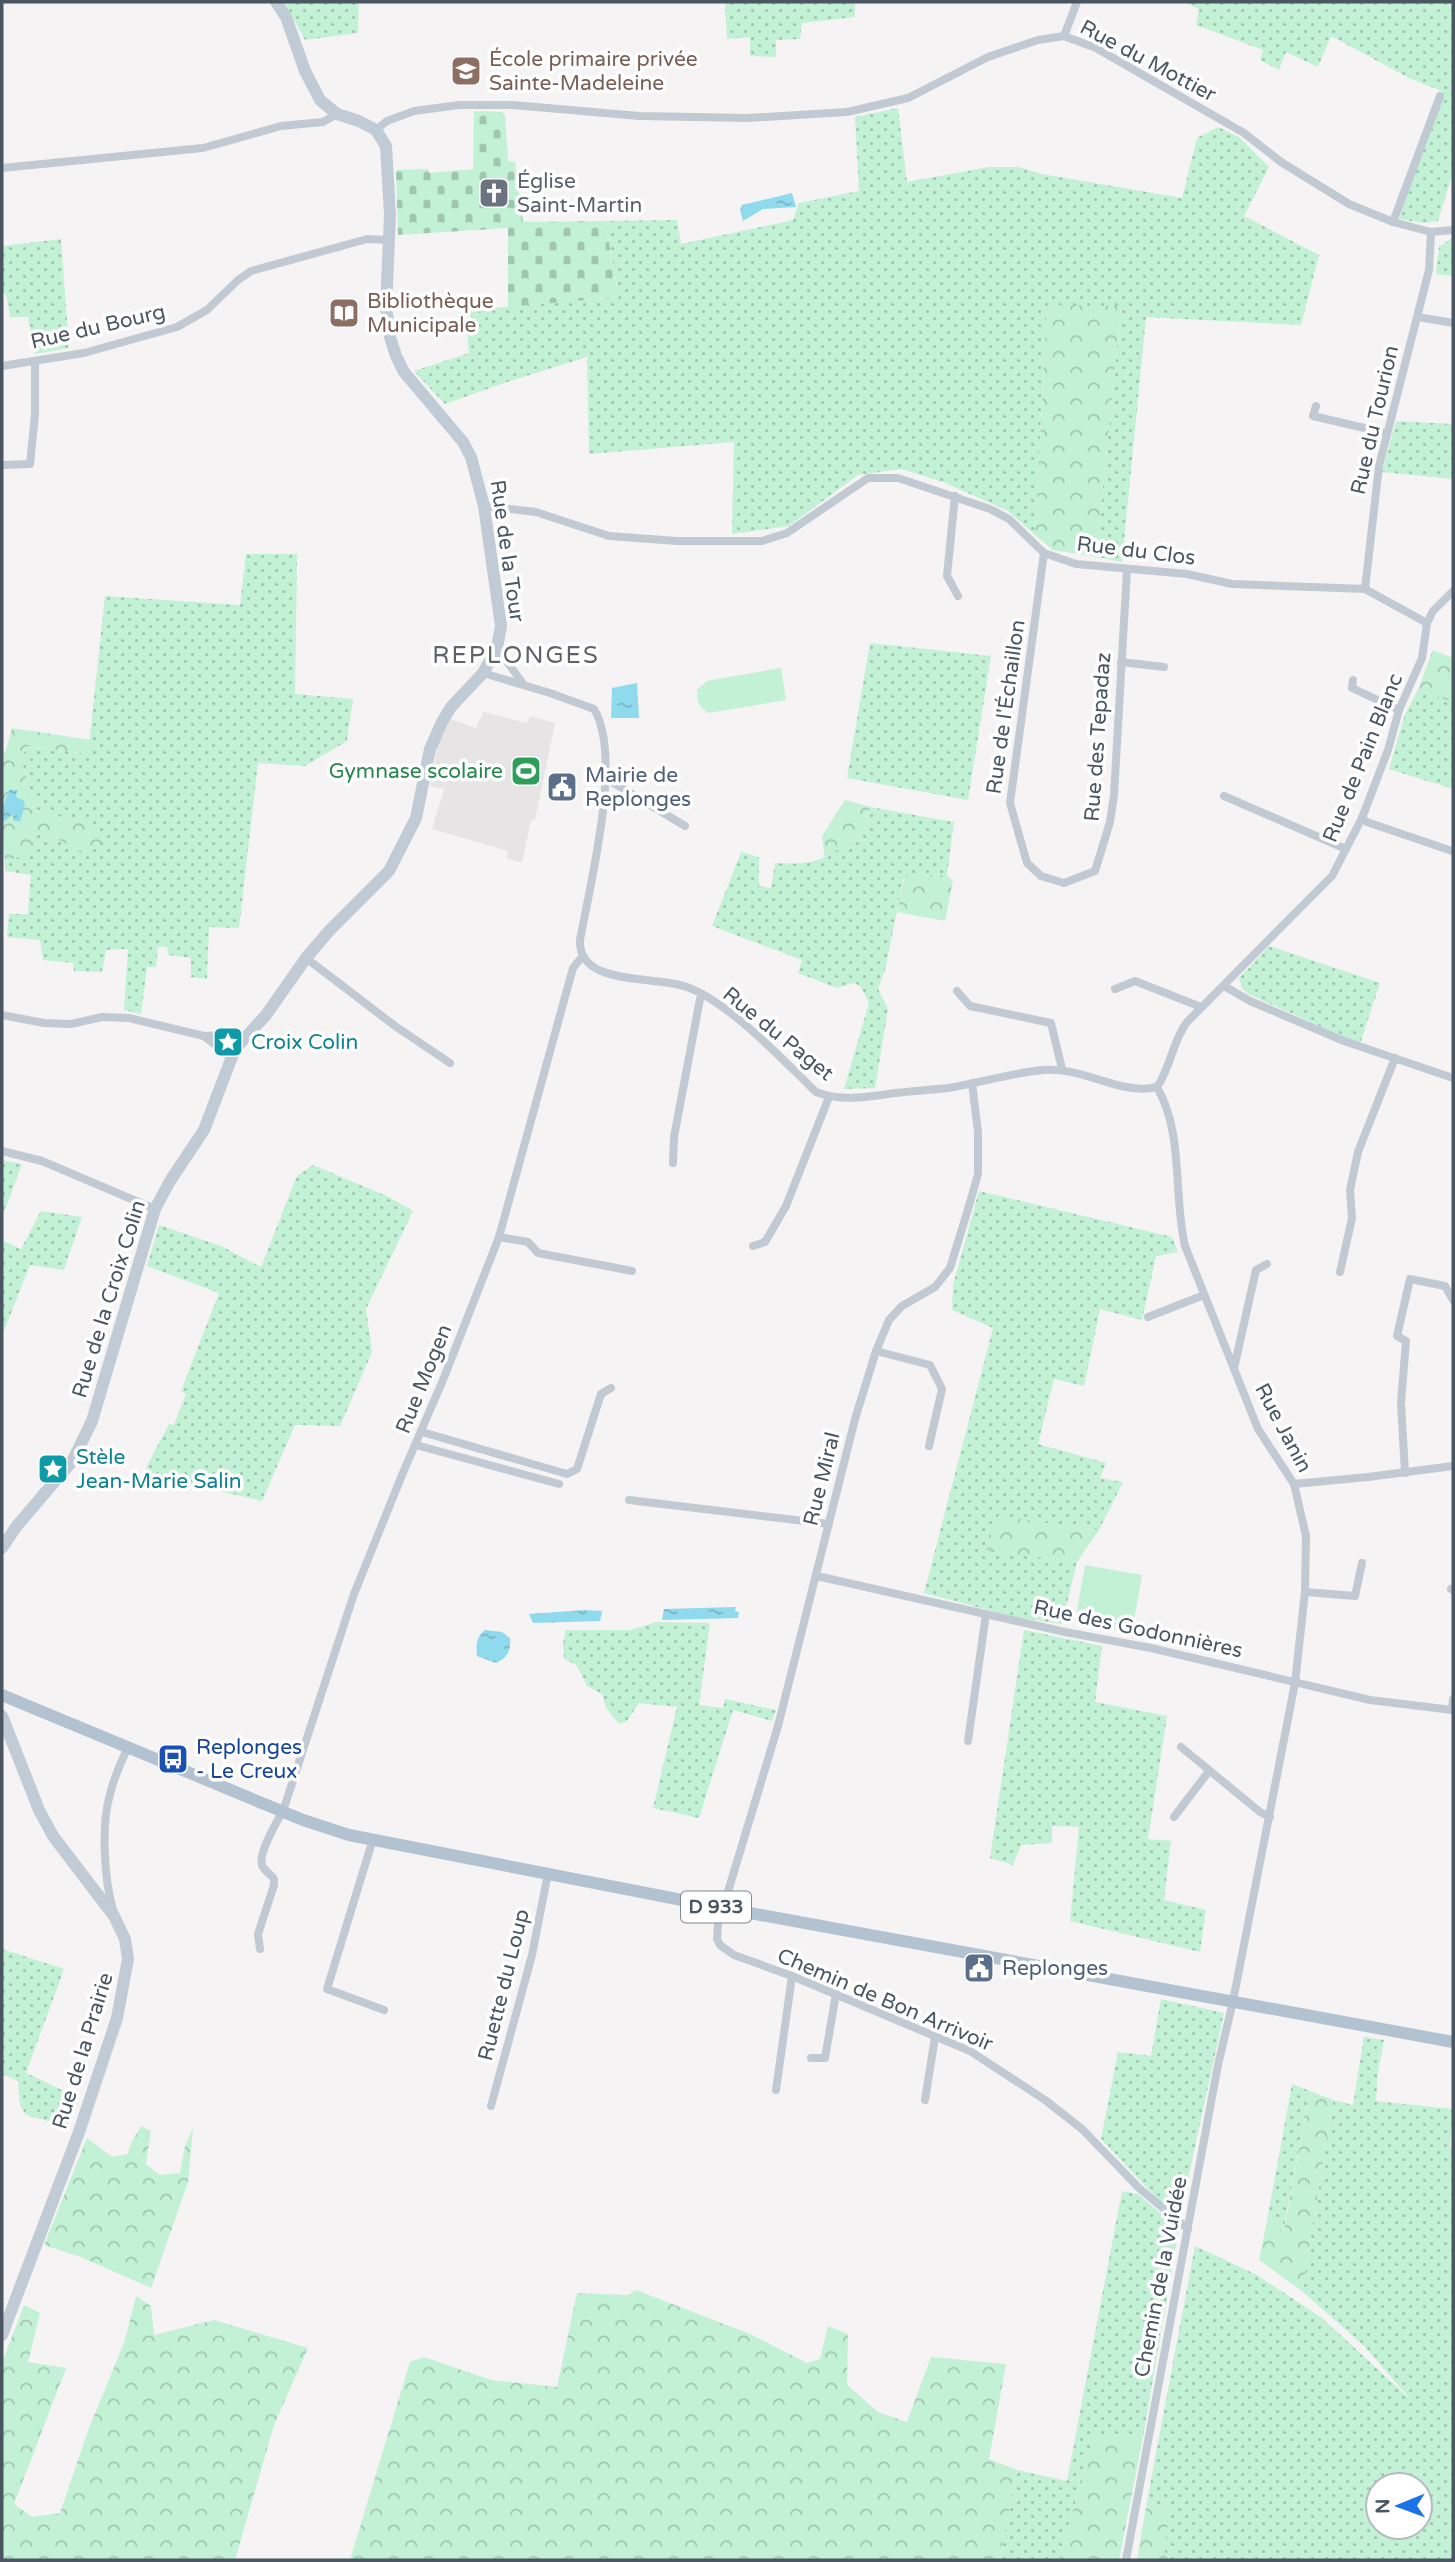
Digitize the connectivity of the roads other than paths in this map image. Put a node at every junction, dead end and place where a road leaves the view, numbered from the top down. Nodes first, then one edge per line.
1 (276, 2) edge
2 (1077, 2) edge
3 (1064, 36) junction
4 (1440, 96) dead end
5 (337, 114) junction
6 (376, 130) junction
7 (2, 168) edge
8 (1393, 222) junction
9 (1453, 230) edge
10 (1431, 232) junction
11 (389, 240) junction
12 (1418, 317) junction
13 (1453, 323) edge
14 (35, 360) junction
15 (2, 366) edge
16 (1316, 406) dead end
17 (1386, 433) junction
18 (2, 465) edge
19 (955, 496) junction
20 (484, 506) junction
21 (1044, 553) junction
22 (1127, 570) junction
23 (1365, 589) junction
24 (1453, 591) edge
25 (958, 596) dead end
26 (1427, 623) junction
27 (497, 648) junction
28 (1121, 662) junction
29 (1164, 667) dead end
30 (484, 673) junction
31 (1353, 680) dead end
32 (524, 685) junction
33 (1399, 710) junction
34 (607, 779) junction
35 (1224, 796) dead end
36 (1362, 818) junction
37 (685, 826) dead end
38 (1346, 849) junction
39 (1452, 851) edge
40 (1064, 883) joint
41 (582, 957) junction
42 (306, 958) junction
43 (1224, 986) junction
44 (1115, 989) dead end
45 (957, 991) dead end
46 (703, 996) junction
47 (1201, 1007) junction
48 (2, 1015) edge
49 (204, 1036) junction
50 (242, 1040) junction
51 (231, 1057) junction
52 (1395, 1058) junction
53 (450, 1063) dead end
54 (1062, 1069) junction
55 (1453, 1078) edge
56 (972, 1083) junction
57 (1157, 1087) junction
58 (829, 1097) junction
59 (2, 1151) edge
60 (673, 1163) dead end
61 (155, 1209) junction
62 (499, 1237) junction
63 (754, 1246) dead end
64 (1267, 1264) dead end
65 (632, 1271) dead end
66 (1340, 1272) dead end
67 (1204, 1295) junction
68 (1453, 1300) edge
69 (1148, 1317) dead end
70 (876, 1351) junction
71 (1234, 1368) junction
72 (611, 1388) dead end
73 (422, 1432) junction
74 (416, 1444) junction
75 (929, 1446) dead end
76 (1453, 1466) edge
77 (1405, 1473) junction
78 (1294, 1484) junction
79 (559, 1485) dead end
80 (629, 1500) dead end
81 (829, 1524) junction
82 (2, 1548) edge
83 (1362, 1563) dead end
84 (817, 1576) junction
85 (1305, 1592) junction
86 (986, 1614) junction
87 (1295, 1683) junction
88 (2, 1695) edge
89 (1453, 1699) edge
90 (1452, 1710) edge
91 (2, 1716) edge
92 (968, 1741) dead end
93 (128, 1747) junction
94 (1181, 1747) dead end
95 (1209, 1771) junction
96 (283, 1811) junction
97 (1270, 1817) junction
98 (1174, 1818) dead end
99 (373, 1839) junction
100 (548, 1873) junction
101 (107, 1877) junction
102 (89, 1882) junction
103 (721, 1908) junction
104 (114, 1916) junction
105 (260, 1949) dead end
106 (792, 1976) junction
107 (836, 1994) junction
108 (1233, 2001) junction
109 (384, 2010) dead end
110 (935, 2038) junction
111 (1453, 2042) edge
112 (811, 2058) dead end
113 (776, 2090) dead end
114 (925, 2100) dead end
115 (492, 2106) dead end
116 (1188, 2229) junction
117 (2, 2335) edge
118 (1125, 2560) edge

1 - 5 street
2 - 3 street
3 - 6 street, Rue du Mottier
3 - 8 street, Rue du Mottier
4 - 8 street
5 - 6 street
5 - 7 street
6 - 11 street, Rue de la Tour
8 - 10 street, Rue du Mottier
9 - 10 street, Rue du Mottier
10 - 12 street, Rue du Tourion
11 - 14 street, Rue du Bourg
11 - 20 street, Rue de la Tour
12 - 13 street
12 - 17 street, Rue du Tourion
14 - 15 street, Rue du Bourg
14 - 18 street
16 - 17 street
17 - 23 street, Rue du Tourion
19 - 20 street, Rue du Clos
19 - 21 street, Rue du Clos
19 - 25 street
20 - 27 street, Rue de la Tour
21 - 22 street, Rue du Clos
21 - 40 street, Rue de l'Échaillon
22 - 23 street, Rue du Clos
22 - 28 street, Rue des Tepadaz
23 - 26 street
24 - 26 street, Rue de Pain Blanc
26 - 33 street, Rue de Pain Blanc
27 - 30 street, Rue de la Tour
27 - 32 street
28 - 29 street
28 - 40 street, Rue des Tepadaz
30 - 32 street
30 - 42 street, Rue de la Croix Colin
31 - 33 street
32 - 34 street
33 - 36 street, Rue de Pain Blanc
34 - 37 street
34 - 41 street
35 - 38 street
36 - 38 street, Rue de Pain Blanc
36 - 39 street
38 - 43 street, Rue de Pain Blanc
41 - 46 street, Rue du Paget
41 - 62 street, Rue Mogen
42 - 50 street, Rue de la Croix Colin
42 - 53 street
43 - 47 street
43 - 52 street
44 - 47 street
45 - 54 street
46 - 58 street, Rue du Paget
46 - 60 street
47 - 57 street
48 - 49 street
49 - 50 street
49 - 51 street
50 - 51 street, Rue de la Croix Colin
51 - 61 street, Rue de la Croix Colin
52 - 55 street
52 - 66 street
54 - 56 street, Rue du Paget
54 - 57 street, Rue du Paget
56 - 58 street, Rue du Paget
56 - 70 street, Rue Miral
57 - 67 street, Rue Janin
58 - 63 street
59 - 61 street
61 - 82 street, Rue de la Croix Colin
62 - 65 street
62 - 73 street, Rue Mogen
64 - 71 street
67 - 69 street
67 - 71 street, Rue Janin
68 - 77 street
70 - 75 street
70 - 81 street, Rue Miral
71 - 78 street, Rue Janin
72 - 73 street
73 - 74 street, Rue Mogen
74 - 79 street
74 - 96 street, Rue Mogen
76 - 77 street
77 - 78 street
78 - 85 street, Rue Janin
80 - 81 street
81 - 84 street, Rue Miral
83 - 85 street
84 - 86 street, Rue des Godonnières
84 - 103 street, Rue Miral
85 - 87 street, Rue Janin
86 - 87 street, Rue des Godonnières
86 - 92 street
87 - 90 street, Rue des Godonnières
87 - 97 street, Rue Janin
88 - 93 main road, D 933
89 - 90 street
91 - 102 street, Rue de la Prairie
93 - 96 main road, D 933
93 - 101 street
94 - 95 street
95 - 97 street
95 - 98 street
96 - 99 main road, D 933
96 - 105 street, Rue Mogen
97 - 108 street, Rue Janin
99 - 100 main road, D 933
99 - 109 street
100 - 103 main road, D 933
100 - 115 street, Ruette du Loup
101 - 102 street
101 - 104 street
102 - 104 street, Rue de la Prairie
103 - 106 street, Chemin de Bon Arrivoir
103 - 108 main road, D 933
104 - 117 street, Rue de la Prairie
106 - 107 street, Chemin de Bon Arrivoir
106 - 113 street
107 - 110 street, Chemin de Bon Arrivoir
107 - 112 street
108 - 111 main road, D 933
108 - 116 street, Chemin de la Vuidée
110 - 114 street
110 - 116 street, Chemin de Bon Arrivoir
116 - 118 street, Chemin de la Vuidée

